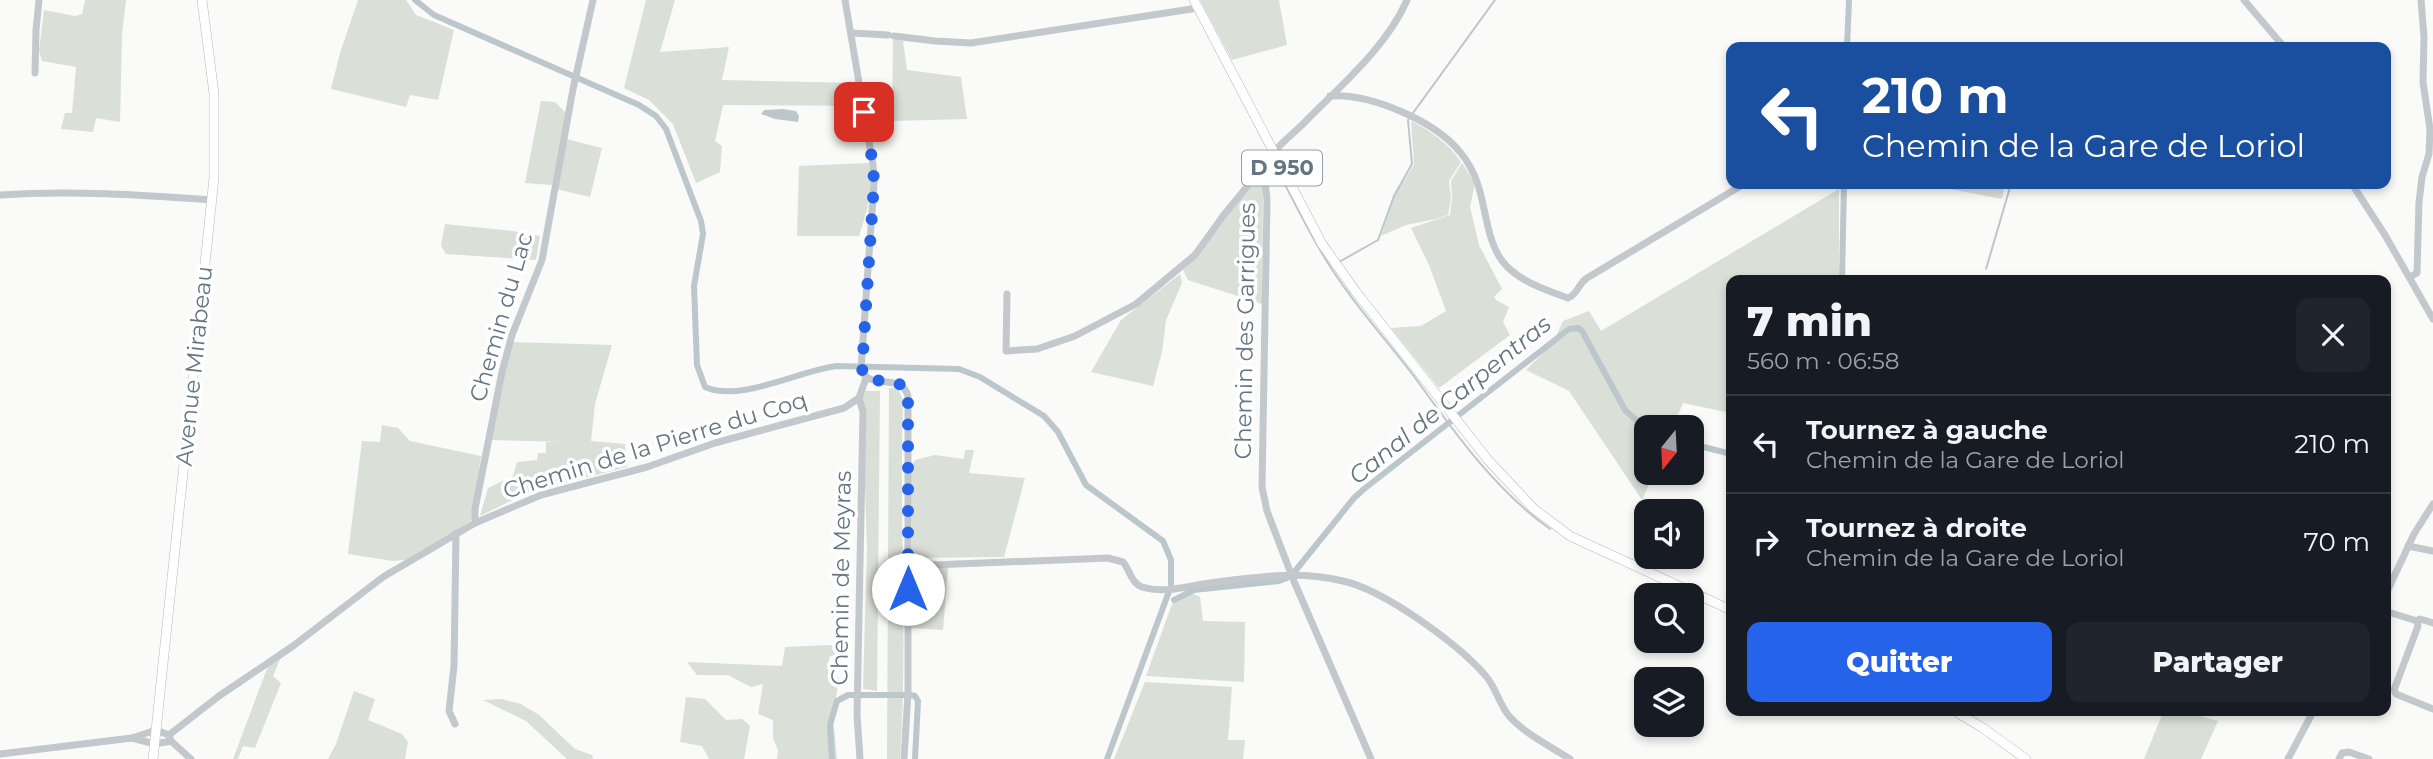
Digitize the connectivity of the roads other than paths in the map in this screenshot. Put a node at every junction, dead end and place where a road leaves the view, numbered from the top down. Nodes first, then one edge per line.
1 (39, 0) edge
2 (202, 0) edge
3 (593, 0) edge
4 (845, 0) edge
5 (1407, 0) edge
6 (2244, 0) edge
7 (2421, 0) edge
8 (1196, 4) edge
9 (852, 33) junction
10 (2280, 42) edge
11 (35, 73) dead end
12 (1330, 96) junction
13 (1274, 153) junction
14 (1264, 171) junction
15 (1736, 189) edge
16 (2355, 189) edge
17 (0, 195) edge
18 (212, 200) junction
19 (2410, 277) junction
20 (1007, 294) dead end
21 (2433, 319) edge
22 (866, 378) junction
23 (859, 398) junction
24 (2433, 504) edge
25 (475, 523) junction
26 (456, 534) junction
27 (2409, 545) junction
28 (2433, 551) edge
29 (908, 564) junction
30 (1292, 574) junction
31 (2391, 583) edge
32 (1726, 608) edge
33 (2391, 613) edge
34 (2417, 621) junction
35 (2433, 623) edge
36 (2433, 709) edge
37 (1963, 716) edge
38 (2311, 716) edge
39 (455, 724) dead end
40 (156, 731) junction
41 (132, 738) junction
42 (170, 738) junction
43 (155, 744) junction
44 (0, 754) edge
45 (153, 759) edge
46 (191, 759) edge
47 (860, 759) edge
48 (904, 759) edge
49 (1371, 759) edge
50 (1570, 759) edge
51 (2026, 759) edge
52 (2288, 759) edge
53 (2339, 759) edge
54 (2369, 759) edge

1 - 11 street
2 - 18 main road, Avenue Mirabeau
3 - 25 street, Chemin du Lac
4 - 9 street
5 - 12 street, Chemin des Garrigues
6 - 10 street
7 - 19 street
8 - 9 street
8 - 13 main road, D 950
9 - 22 street
12 - 13 street, Chemin des Garrigues
12 - 15 street
13 - 14 street, Chemin des Garrigues
13 - 32 main road, D 950
14 - 20 street
14 - 30 street, Chemin des Garrigues
16 - 19 street
17 - 18 street
18 - 40 main road, Avenue Mirabeau
19 - 21 street
22 - 23 street
22 - 29 street
23 - 25 street, Chemin de la Pierre du Coq
23 - 47 street, Chemin de Meyras
24 - 27 street
25 - 26 street, Chemin de la Pierre du Coq
26 - 39 street
26 - 42 street, Chemin de la Pierre du Coq
27 - 28 street
27 - 31 street
29 - 30 street
29 - 48 street
30 - 49 street, Chemin des Garrigues
30 - 50 street
33 - 34 street
34 - 35 street
34 - 36 street
37 - 51 main road
38 - 52 street
40 - 41 street
40 - 42 street
40 - 43 main road, Avenue Mirabeau
41 - 43 street
41 - 44 street
42 - 43 street
42 - 46 street
43 - 45 main road, Avenue Mirabeau
53 - 54 street

